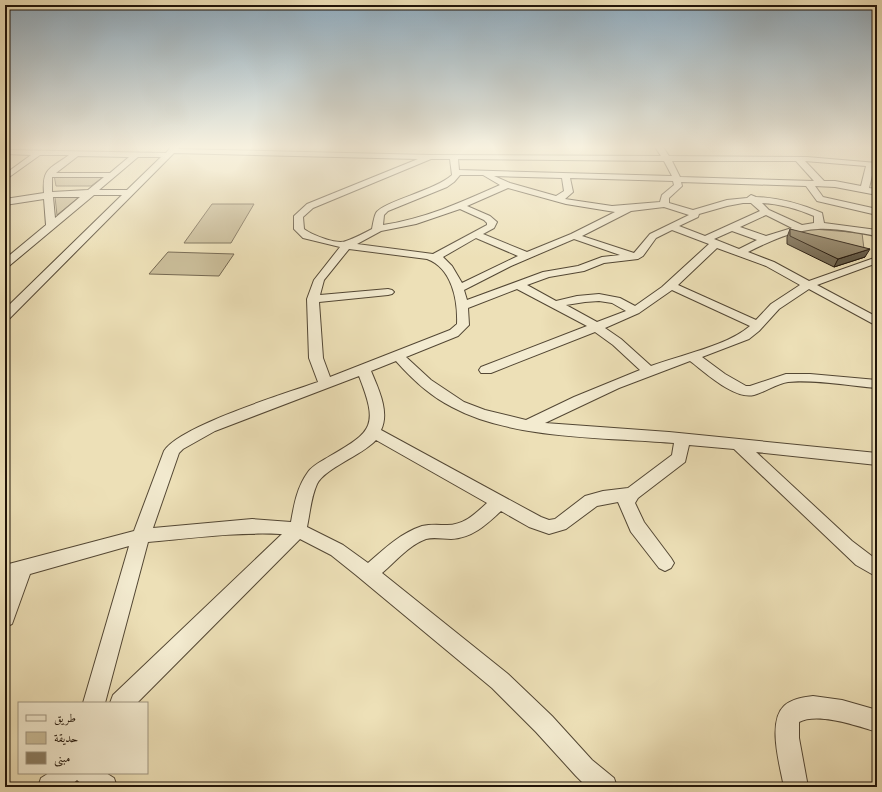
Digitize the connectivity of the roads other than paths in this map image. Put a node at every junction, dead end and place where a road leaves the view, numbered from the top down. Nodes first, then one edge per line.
1 (47, 184) edge
2 (101, 184) edge
3 (139, 184) edge
4 (360, 184) edge
5 (443, 184) edge
6 (567, 184) edge
7 (678, 184) edge
8 (736, 184) edge
9 (809, 184) edge
10 (822, 184) edge
11 (866, 184) edge
12 (507, 185) joint
13 (864, 189) junction
14 (92, 192) junction
15 (877, 192) edge
16 (48, 193) junction
17 (130, 193) junction
18 (558, 199) junction
19 (5, 201) edge
20 (755, 201) junction
21 (830, 203) junction
22 (664, 204) junction
23 (460, 206) junction
24 (630, 207) junction
25 (803, 208) junction
26 (766, 212) junction
27 (877, 212) edge
28 (694, 213) junction
29 (51, 226) junction
30 (819, 226) junction
31 (672, 227) junction
32 (731, 227) junction
33 (378, 229) junction
34 (803, 229) junction
35 (877, 233) edge
36 (476, 234) junction
37 (574, 236) junction
38 (766, 240) junction
39 (712, 241) junction
40 (348, 245) junction
41 (741, 252) junction
42 (527, 256) junction
43 (634, 257) junction
44 (434, 258) junction
45 (877, 260) edge
46 (5, 264) edge
47 (517, 285) junction
48 (809, 285) junction
49 (671, 286) junction
50 (458, 289) junction
51 (388, 292) dead end
52 (313, 299) junction
53 (5, 300) edge
54 (21, 300) junction
55 (557, 304) junction
56 (462, 306) junction
57 (635, 311) junction
58 (5, 316) edge
59 (877, 322) edge
60 (758, 326) junction
61 (596, 327) junction
62 (398, 355) junction
63 (692, 356) junction
64 (363, 370) junction
65 (486, 370) dead end
66 (650, 372) junction
67 (326, 384) junction
68 (877, 384) edge
69 (528, 425) junction
70 (373, 432) junction
71 (682, 439) junction
72 (739, 445) junction
73 (877, 458) edge
74 (632, 494) junction
75 (499, 502) junction
76 (298, 530) junction
77 (141, 536) junction
78 (665, 563) dead end
79 (23, 568) junction
80 (877, 569) edge
81 (5, 573) edge
82 (368, 574) junction
83 (5, 618) edge
84 (94, 702) edge
85 (122, 702) edge
86 (877, 721) edge
87 (67, 774) edge
88 (87, 774) edge
89 (50, 787) edge
90 (105, 787) edge
91 (605, 787) edge
92 (796, 787) edge

1 - 16 street
2 - 14 street
3 - 17 street
4 - 40 street
5 - 33 street
6 - 18 street
7 - 22 street
8 - 20 street
9 - 21 street
10 - 13 street
11 - 13 street
12 - 18 street
12 - 23 street
13 - 15 street
14 - 16 street
14 - 17 street
14 - 29 street
16 - 19 street
16 - 29 street
17 - 54 street
18 - 24 street
20 - 25 street
20 - 26 street
20 - 28 street
21 - 25 street
21 - 27 street
22 - 24 street
22 - 28 street
23 - 33 street
23 - 36 street
24 - 37 street
25 - 30 street
26 - 32 street
26 - 34 street
28 - 31 street
29 - 46 street
30 - 34 street
30 - 35 street
31 - 39 street
31 - 43 street
32 - 38 street
32 - 39 street
33 - 40 street
34 - 38 street
36 - 42 street
36 - 44 street
37 - 42 street
37 - 43 street
38 - 41 street
39 - 41 street
39 - 49 street
40 - 44 street
40 - 52 street
41 - 48 street
42 - 50 street
43 - 47 street
44 - 50 street
45 - 48 street
47 - 55 street
47 - 56 street
48 - 59 street
48 - 60 street
49 - 57 street
49 - 60 street
50 - 56 street
51 - 52 street
52 - 67 street
53 - 54 street
54 - 58 street
55 - 57 street
55 - 61 street
56 - 62 street
57 - 61 street
60 - 63 street
61 - 65 street
61 - 66 street
62 - 64 street
62 - 69 street
63 - 66 street
63 - 68 street
64 - 67 street
64 - 70 street
66 - 69 street
67 - 77 street
69 - 71 street
70 - 75 street
70 - 76 street
71 - 72 street
71 - 74 street
72 - 73 street
72 - 80 street
74 - 75 street
74 - 78 street
75 - 82 street
76 - 77 street
76 - 82 street
76 - 85 street
77 - 79 street
77 - 84 street
79 - 81 street
79 - 83 street
82 - 91 street
86 - 92 street
87 - 89 street
88 - 90 street

